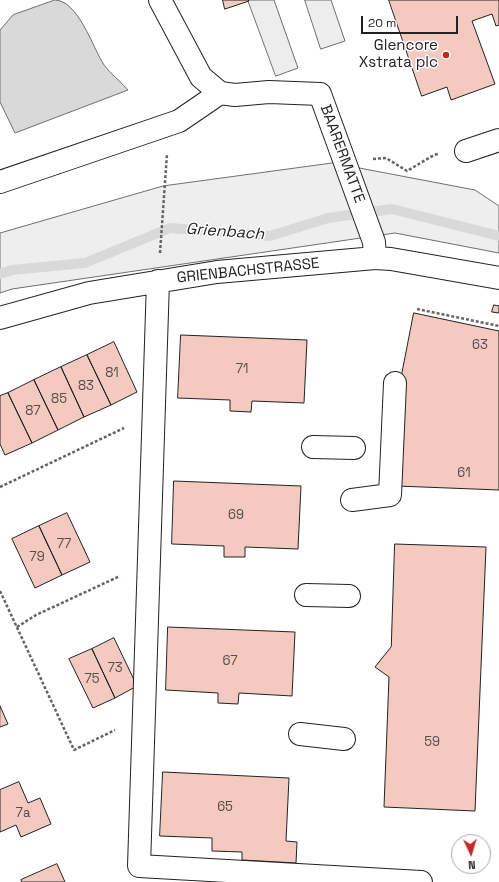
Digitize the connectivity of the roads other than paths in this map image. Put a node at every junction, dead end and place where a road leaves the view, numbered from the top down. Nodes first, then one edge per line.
1 (160, 0) edge
2 (220, 93) junction
3 (499, 140) edge
4 (466, 151) road end
5 (0, 182) edge
6 (375, 258) junction
7 (499, 278) edge
8 (158, 281) junction
9 (0, 318) edge
10 (395, 383) dead end
11 (312, 447) dead end
12 (354, 448) dead end
13 (352, 500) dead end
14 (306, 595) dead end
15 (349, 596) dead end
16 (300, 734) dead end
17 (344, 739) dead end
18 (421, 882) edge

1 - 2 street
2 - 5 street
2 - 6 street, BAARERMATTE
3 - 4 street
6 - 7 street, GRIENBACHSTRASSE
6 - 8 street, GRIENBACHSTRASSE
8 - 9 street, GRIENBACHSTRASSE
8 - 18 street
10 - 13 street
11 - 12 street
14 - 15 street
16 - 17 street

